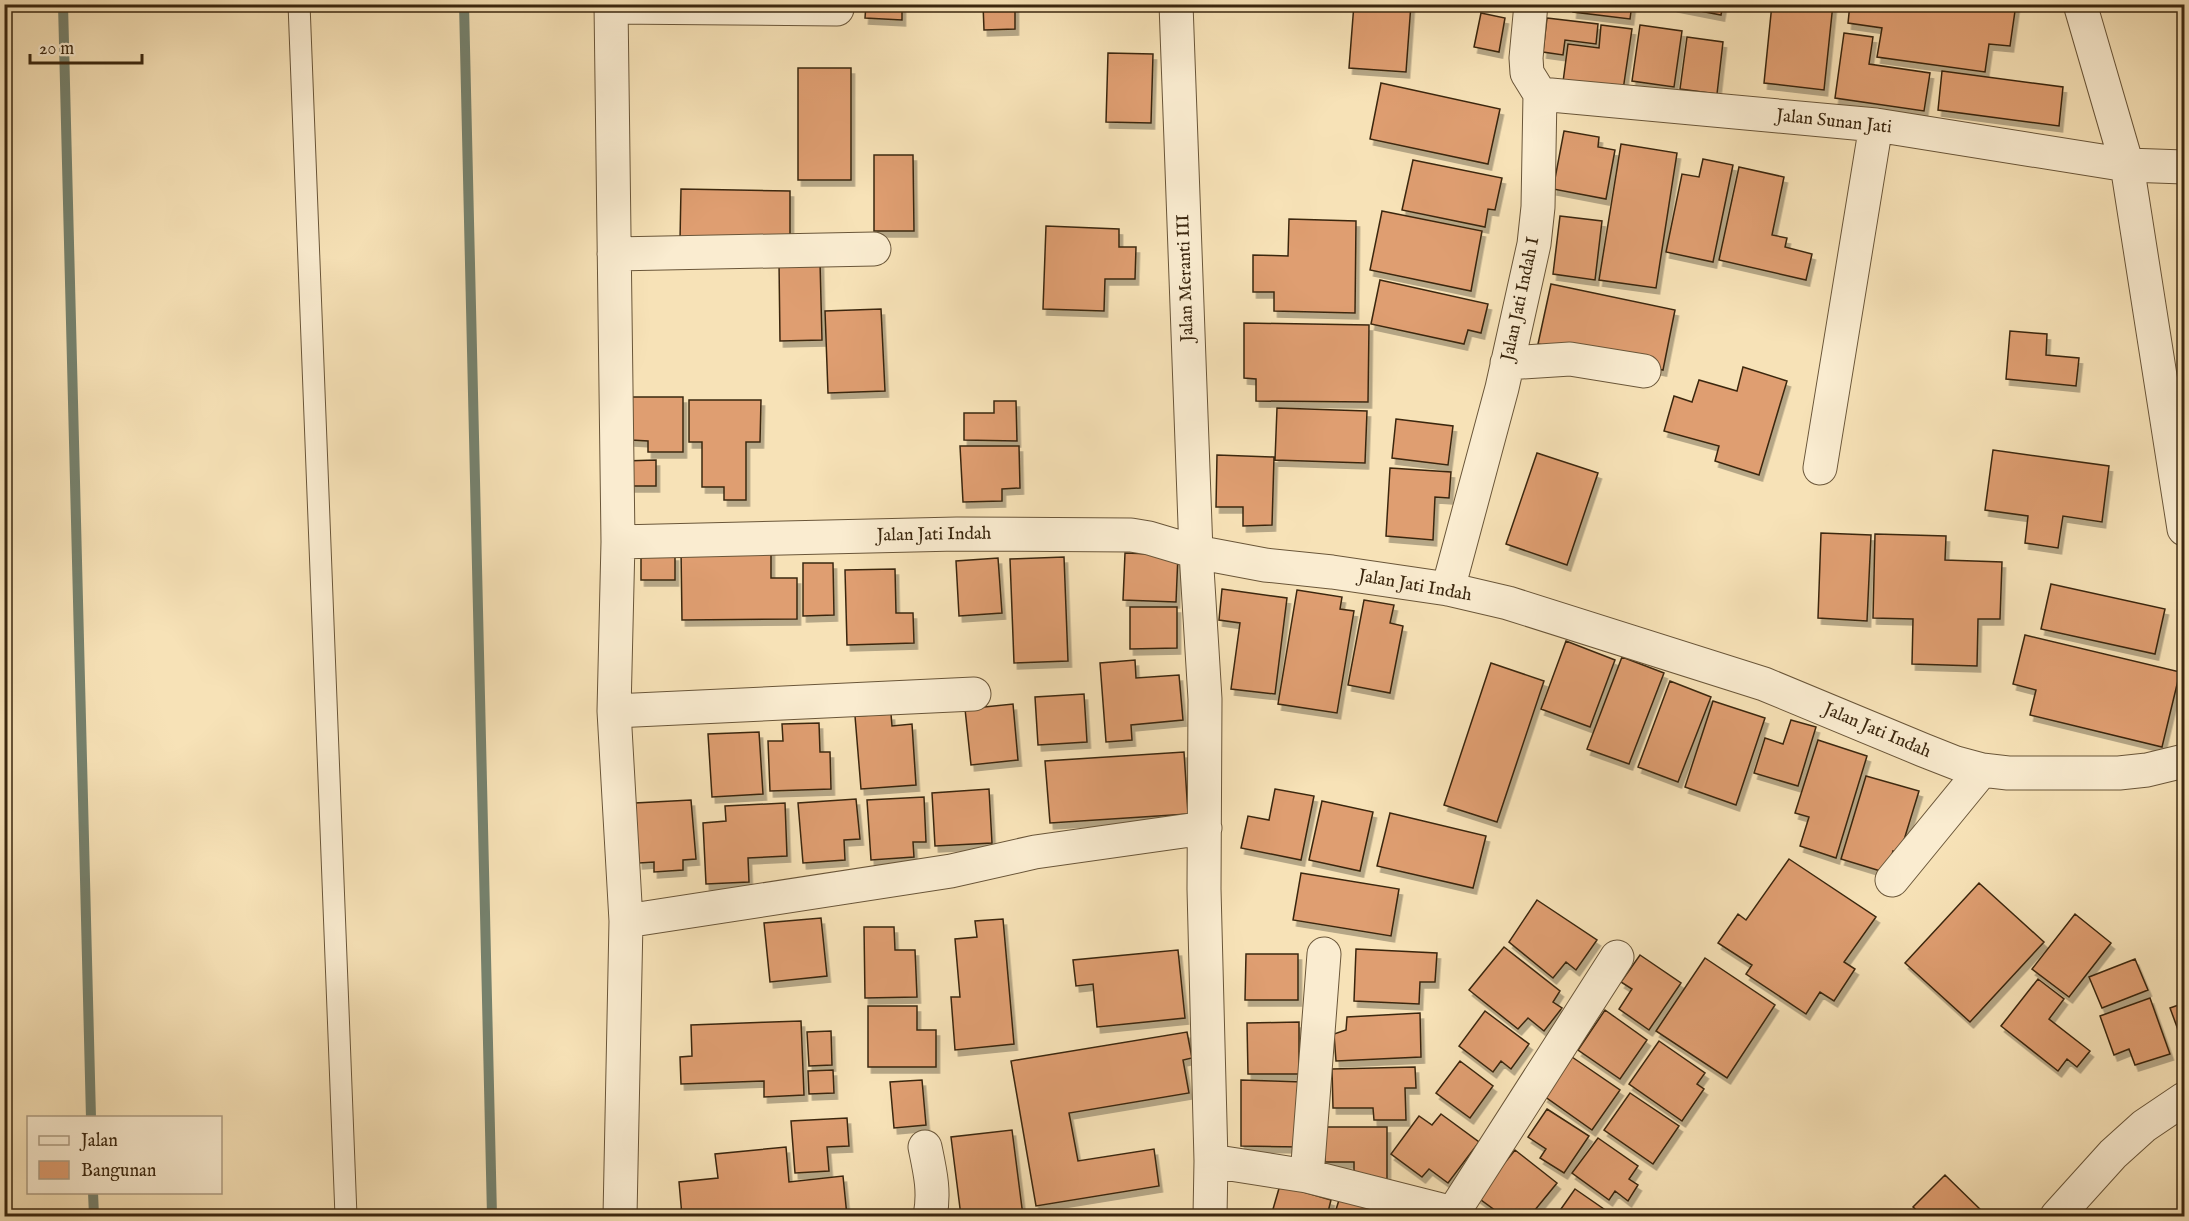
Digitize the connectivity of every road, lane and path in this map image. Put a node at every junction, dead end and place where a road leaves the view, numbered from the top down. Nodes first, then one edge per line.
1 (298, 4) edge
2 (1176, 4) edge
3 (1531, 4) edge
4 (2080, 4) edge
5 (611, 6) edge
6 (837, 9) dead end
7 (1540, 94) junction
8 (1876, 125) junction
9 (2127, 165) junction
10 (2184, 167) edge
11 (874, 249) dead end
12 (614, 254) junction
13 (1507, 363) junction
14 (1644, 371) dead end
15 (1820, 468) dead end
16 (2184, 529) edge
17 (618, 542) junction
18 (1196, 552) junction
19 (1448, 589) junction
20 (974, 694) dead end
21 (614, 711) junction
22 (2184, 761) edge
23 (1982, 770) junction
24 (1204, 828) junction
25 (1892, 879) dead end
26 (626, 921) junction
27 (1324, 954) dead end
28 (1617, 957) dead end
29 (2184, 1099) edge
30 (925, 1147) dead end
31 (1211, 1161) junction
32 (1307, 1176) junction
33 (1456, 1215) edge
34 (346, 1216) edge
35 (620, 1216) edge
36 (930, 1216) edge
37 (1210, 1216) edge
38 (2057, 1216) edge

1 - 34 lane
2 - 18 street, Jalan Meranti III
3 - 7 street, Jalan Jati Indah I
4 - 9 street
5 - 6 street
5 - 12 street
7 - 8 street, Jalan Sunan Jati
7 - 13 street, Jalan Jati Indah I
8 - 9 street, Jalan Sunan Jati
8 - 15 street
9 - 10 street, Jalan Sunan Jati
9 - 16 street
11 - 12 street
12 - 17 street
13 - 14 street
13 - 19 street, Jalan Jati Indah I
17 - 18 street, Jalan Jati Indah
17 - 21 street
18 - 19 street, Jalan Jati Indah
18 - 24 street, Jalan Meranti III
19 - 23 street, Jalan Jati Indah
20 - 21 street
21 - 26 street
22 - 23 street, Jalan Jati Indah
23 - 25 street
24 - 26 street
24 - 31 street, Jalan Meranti III
26 - 35 street
27 - 32 street
28 - 33 street
29 - 38 street
30 - 36 street
31 - 32 street
31 - 37 street, Jalan Meranti III
32 - 33 street

